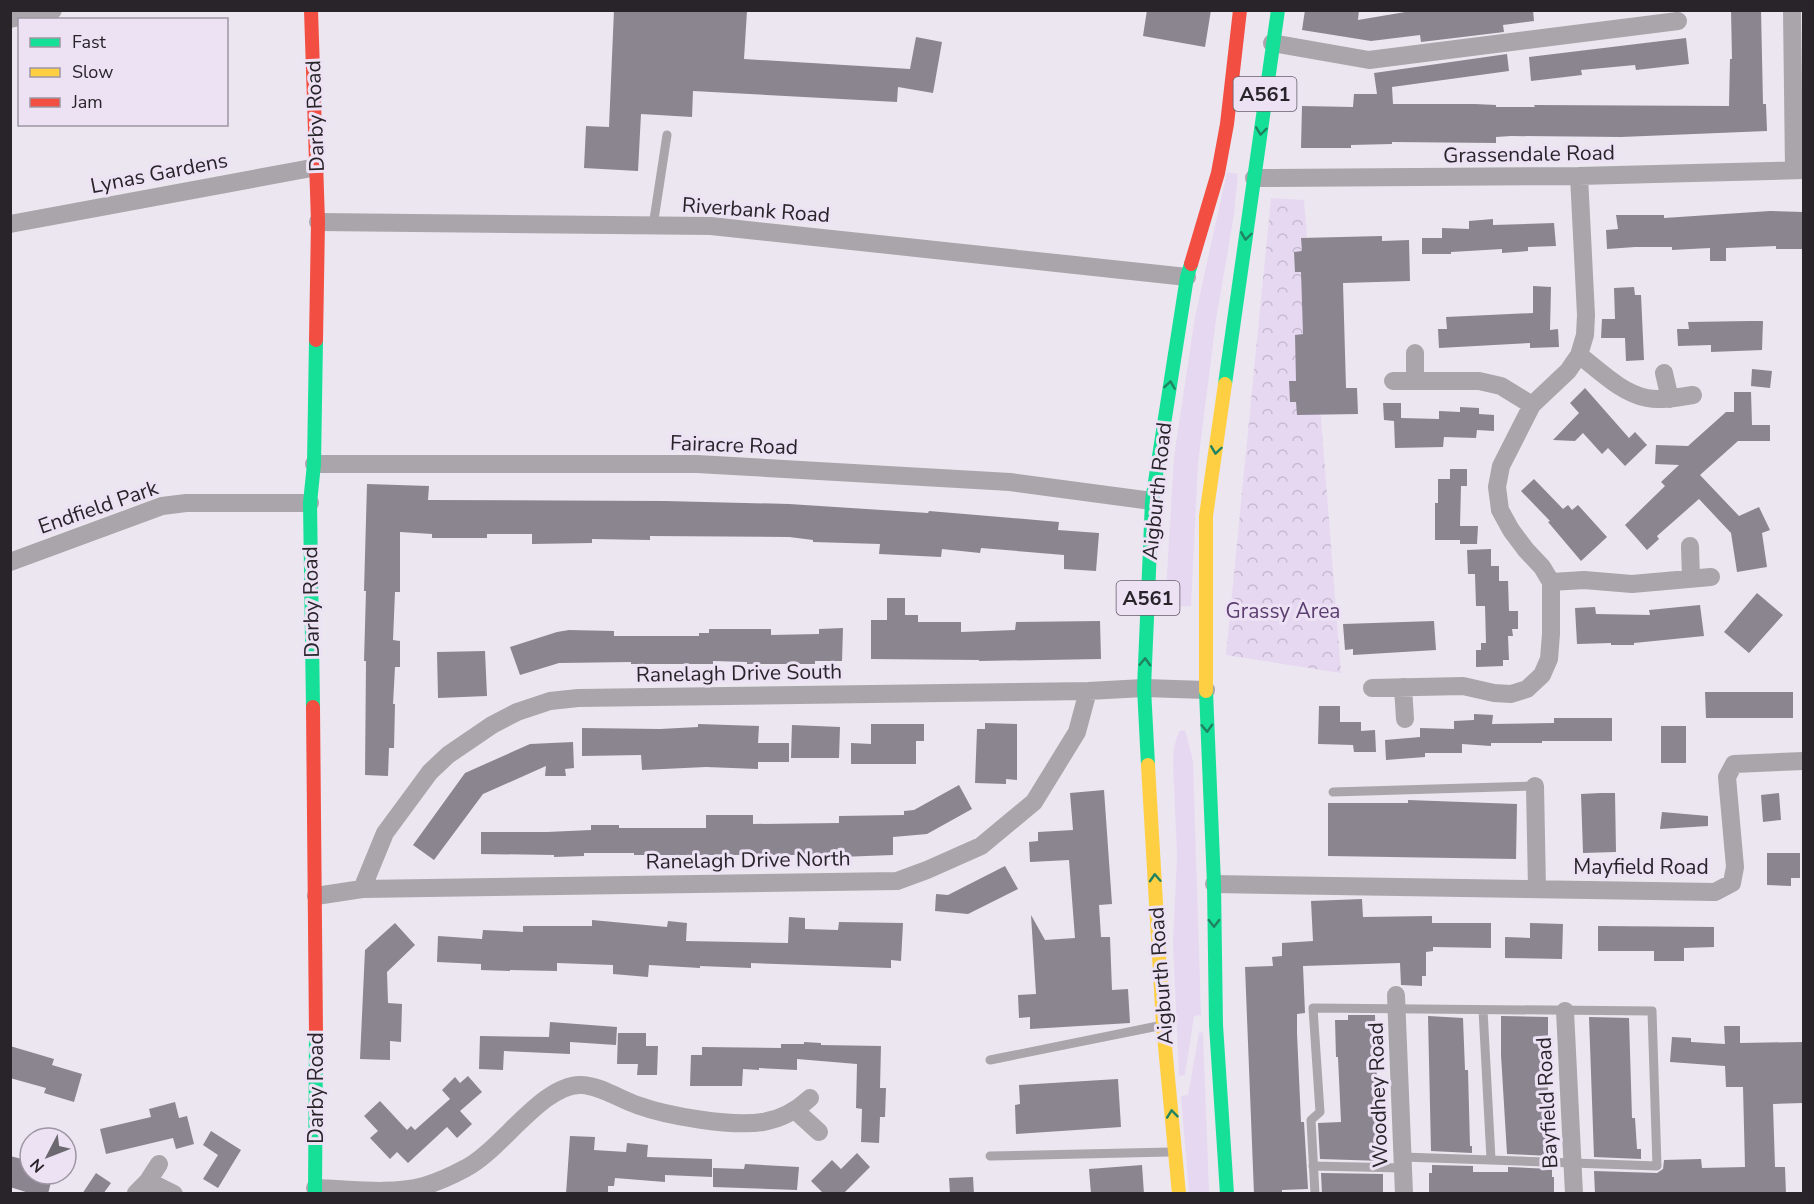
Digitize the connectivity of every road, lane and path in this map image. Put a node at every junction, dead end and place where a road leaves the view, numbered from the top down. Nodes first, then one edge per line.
1 (53, 10) edge
2 (311, 10) edge
3 (1240, 10) edge
4 (1278, 10) edge
5 (1792, 10) edge
6 (1648, 17) edge
7 (10, 19) edge
8 (1678, 21) dead end
9 (1272, 43) junction
10 (667, 135) dead end
11 (316, 167) junction
12 (1799, 170) edge
13 (1579, 176) junction
14 (1254, 178) junction
15 (318, 222) junction
16 (10, 224) edge
17 (653, 226) junction
18 (1187, 277) junction
19 (1414, 353) dead end
20 (1579, 355) junction
21 (1664, 373) dead end
22 (1415, 380) junction
23 (1393, 381) dead end
24 (1694, 395) dead end
25 (1670, 399) junction
26 (1532, 405) junction
27 (314, 464) junction
28 (1152, 501) junction
29 (310, 503) junction
30 (1690, 546) dead end
31 (10, 562) edge
32 (1711, 577) dead end
33 (1691, 578) junction
34 (1551, 582) junction
35 (1403, 687) junction
36 (1144, 688) junction
37 (1372, 688) dead end
38 (1206, 690) junction
39 (1088, 691) junction
40 (1405, 719) dead end
41 (1803, 761) edge
42 (1535, 786) joint
43 (1333, 792) dead end
44 (1214, 884) junction
45 (362, 889) junction
46 (1537, 889) junction
47 (316, 896) junction
48 (1396, 1002) junction
49 (1483, 1010) junction
50 (1565, 1011) junction
51 (1163, 1025) junction
52 (990, 1060) dead end
53 (810, 1098) dead end
54 (796, 1111) junction
55 (819, 1132) dead end
56 (1175, 1151) junction
57 (990, 1156) dead end
58 (1491, 1160) junction
59 (1403, 1162) junction
60 (1573, 1162) junction
61 (159, 1164) dead end
62 (1313, 1166) junction
63 (142, 1187) edge
64 (315, 1191) edge
65 (174, 1194) edge
66 (1179, 1194) edge
67 (1227, 1194) edge
68 (1315, 1194) edge
69 (1404, 1194) edge
70 (1574, 1194) edge

1 - 7 street
2 - 11 main road, Darby Road
3 - 18 main road, Aigburth Road / A561
4 - 9 main road, A561
5 - 12 street
6 - 8 street
6 - 9 street
9 -> 14 main road, A561
10 - 17 lane
11 - 15 main road, Darby Road
11 - 16 street, Lynas Gardens
12 - 13 street, Grassendale Road
13 - 14 street, Grassendale Road
13 - 20 street
14 -> 38 main road, A561
15 - 17 street, Riverbank Road
15 - 27 main road, Darby Road
17 - 18 street, Riverbank Road
28 -> 18 main road, Aigburth Road / A561
19 - 22 street
20 - 25 street
20 - 26 street
21 - 25 street
22 - 23 street
22 - 26 street
24 - 25 street
26 - 34 street
27 - 28 street, Fairacre Road
27 - 29 main road, Darby Road
36 -> 28 main road, Aigburth Road / A561
29 - 31 street, Endfield Park
29 - 47 main road, Darby Road
30 - 33 street
32 - 33 street
33 - 34 street
34 - 35 street
35 - 37 street
35 - 40 street
36 - 38 street, Ranelagh Drive South
36 - 39 street, Ranelagh Drive South
51 -> 36 main road, Aigburth Road / A561
38 -> 44 main road, A561
39 - 45 street, Ranelagh Drive South
39 - 45 street, Ranelagh Drive North
41 - 46 street, Mayfield Road
42 - 43 lane
42 - 46 street
44 - 46 street, Mayfield Road
44 -> 67 main road, A561
45 - 47 street, Ranelagh Drive North
47 - 64 main road, Darby Road
48 - 49 lane
48 - 59 street, Woodhey Road
48 - 62 lane
49 - 50 lane
49 - 58 lane
50 - 60 street, Bayfield Road
50 - 60 lane
51 - 52 lane
56 -> 51 main road, Aigburth Road / A561
53 - 54 street
54 - 55 street
54 - 64 street
56 - 57 lane
56 - 66 main road, Aigburth Road / A561
58 - 59 lane
58 - 60 lane
59 - 62 lane
59 - 69 street, Woodhey Road
60 - 70 street, Bayfield Road
61 - 63 street
62 - 68 lane
63 - 65 street

